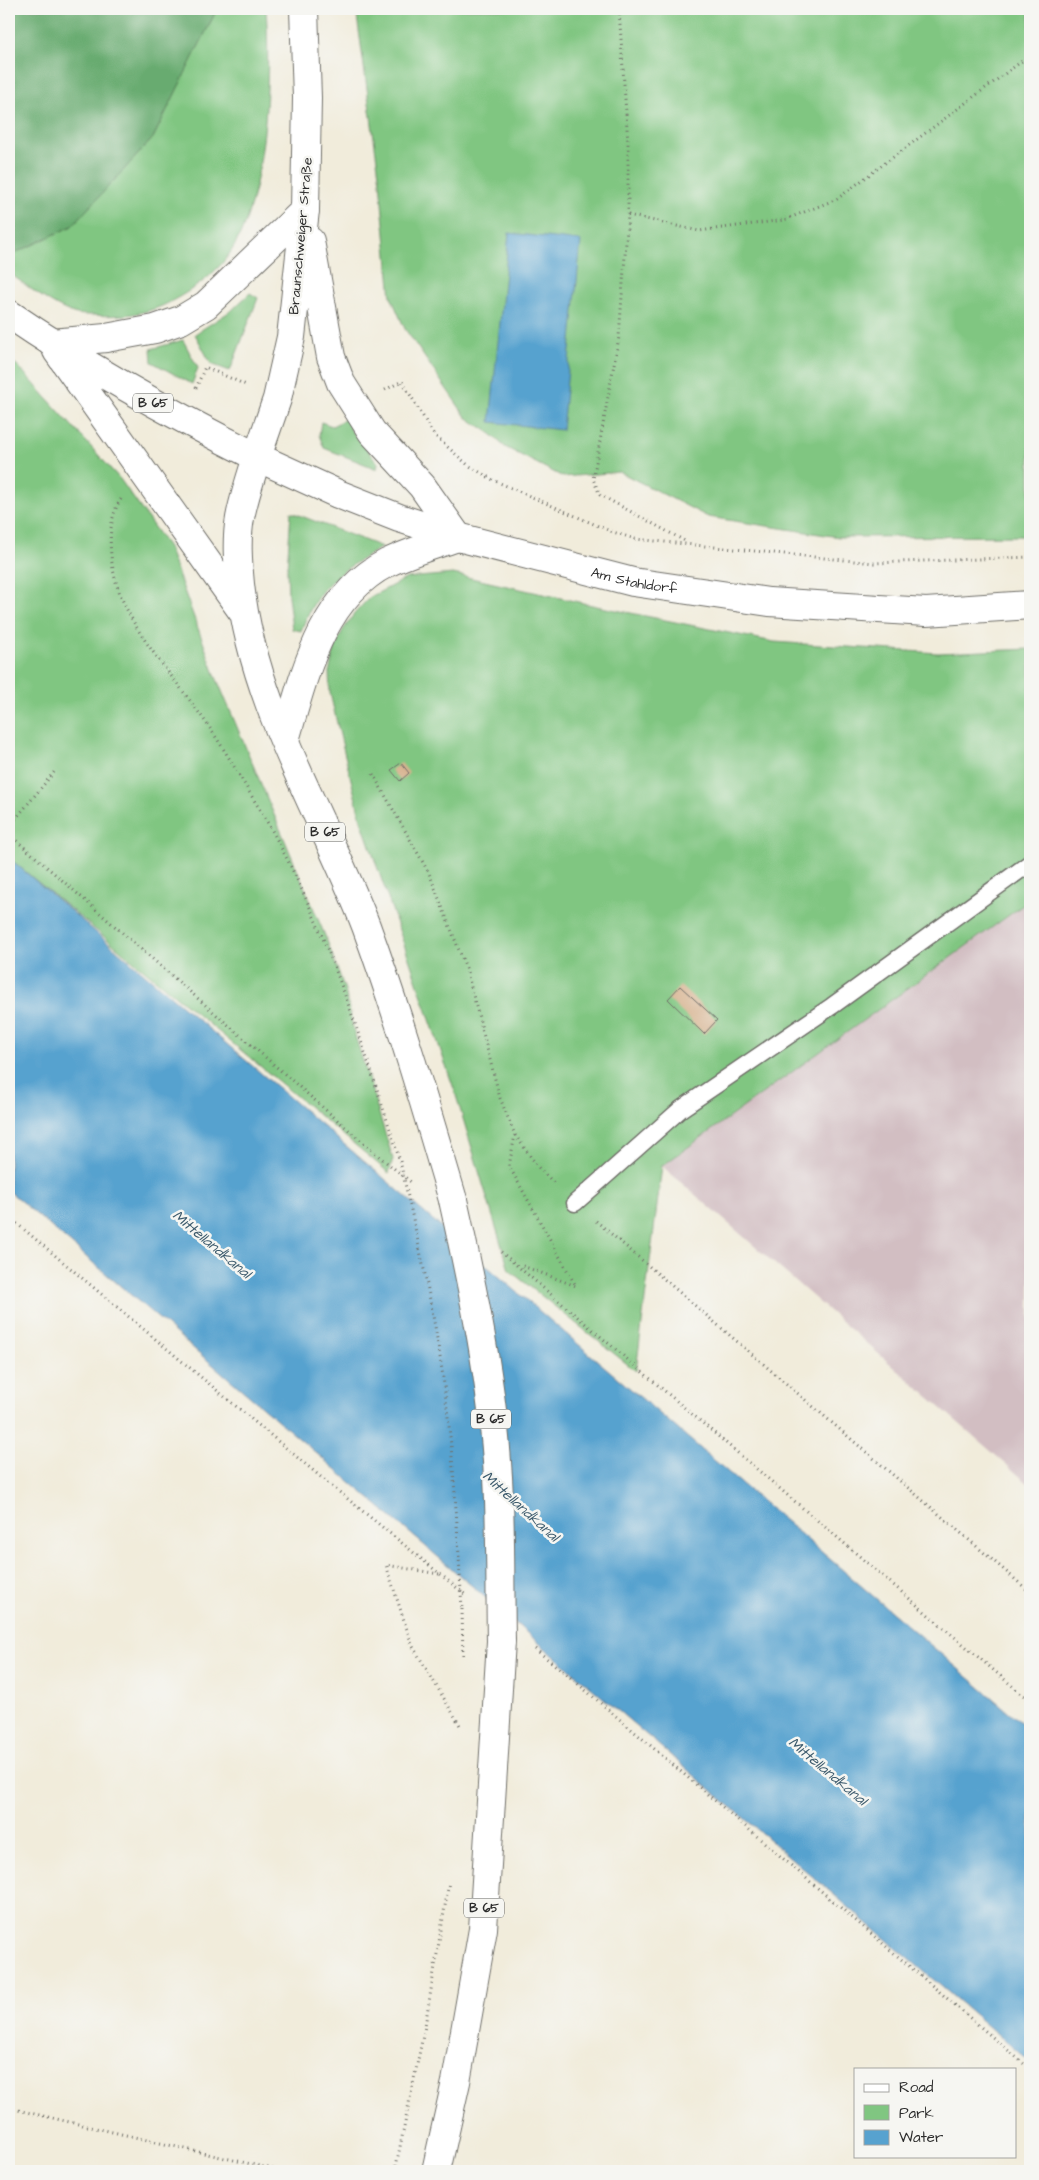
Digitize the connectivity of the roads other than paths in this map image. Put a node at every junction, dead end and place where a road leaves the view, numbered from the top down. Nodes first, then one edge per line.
1 (304, 9) edge
2 (305, 210) junction
3 (9, 314) edge
4 (52, 343) junction
5 (257, 457) junction
6 (458, 537) junction
7 (1030, 605) edge
8 (243, 614) junction
9 (285, 740) junction
10 (1030, 863) edge
11 (575, 1203) road end
12 (436, 2171) edge

1 - 2 main road, Braunschweiger Straße
2 - 4 main road
2 - 5 main road, Braunschweiger Straße
2 - 6 main road
3 - 4 main road, B 65
4 - 5 main road, B 65
4 - 8 main road, B 65
5 - 6 main road, Am Stahldorf
5 - 8 main road, B 65
6 - 7 main road, Am Stahldorf
6 - 9 main road
8 - 9 main road, B 65
9 - 12 main road, B 65, bridge
10 - 11 lane

